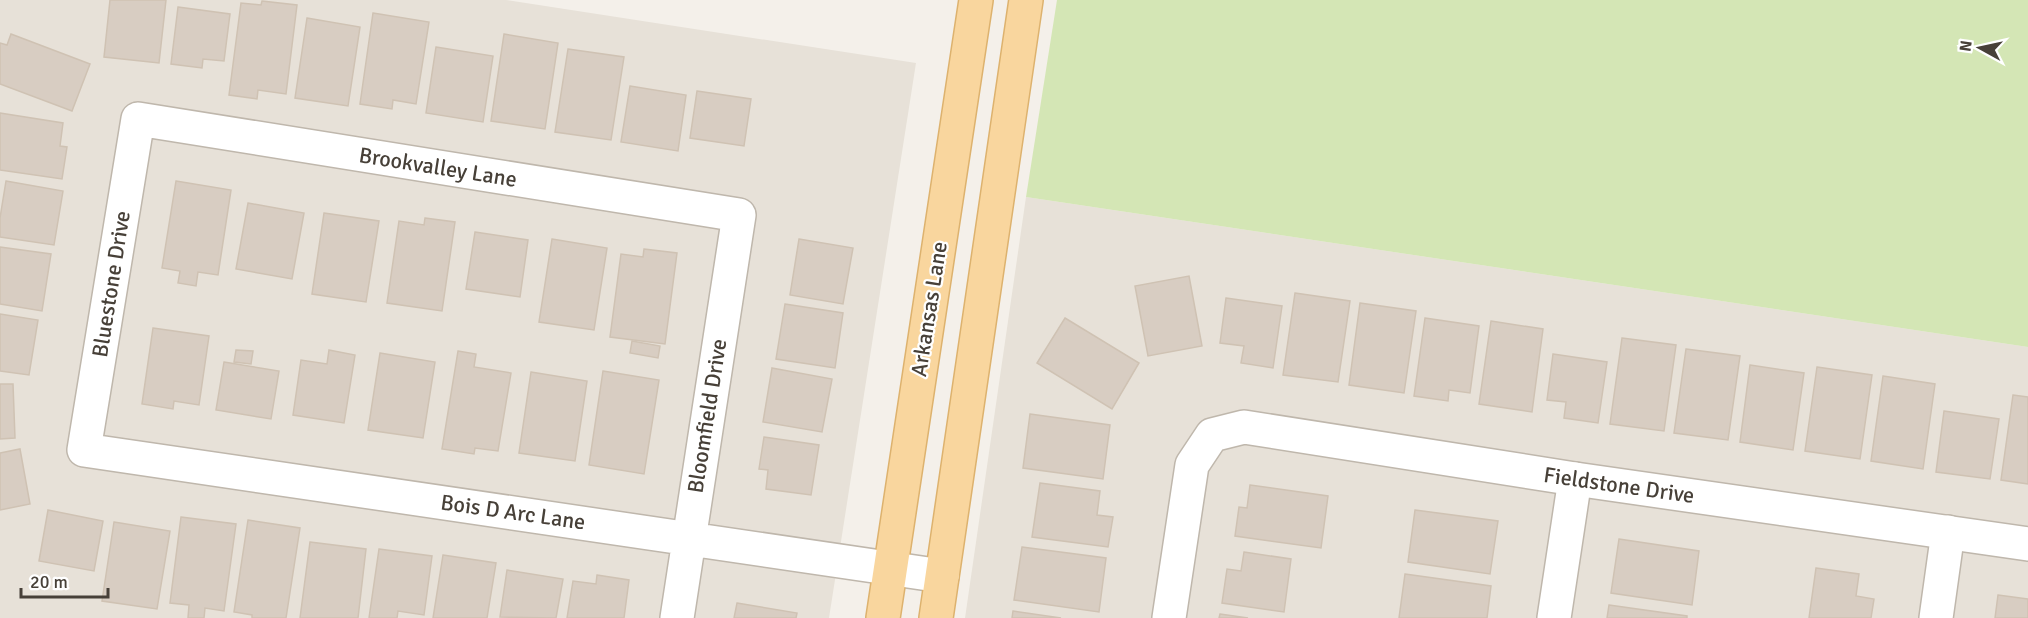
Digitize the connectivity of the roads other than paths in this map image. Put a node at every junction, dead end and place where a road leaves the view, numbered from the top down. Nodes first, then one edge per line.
1 (976, 0) edge
2 (1026, 0) edge
3 (138, 119) joint
4 (739, 215) joint
5 (84, 450) joint
6 (1575, 479) junction
7 (1948, 532) junction
8 (688, 538) junction
9 (2028, 543) edge
10 (890, 569) junction
11 (942, 576) junction
12 (677, 618) edge
13 (883, 618) edge
14 (936, 618) edge
15 (1169, 618) edge
16 (1554, 618) edge
17 (1936, 618) edge

1 - 10 main road, Arkansas Lane
2 - 11 main road
3 - 4 street, Brookvalley Lane
3 - 5 street, Bluestone Drive
4 - 8 street, Bloomfield Drive
5 - 8 street, Bois D Arc Lane
6 - 7 street, Fieldstone Drive
6 - 15 street, Fieldstone Drive
6 - 16 street
7 - 9 street, Fieldstone Drive
7 - 17 street
8 - 10 street, Bois D Arc Lane
8 - 12 street, Bloomfield Drive
10 - 11 street, Bois D Arc Lane
10 - 13 main road, Arkansas Lane
11 - 14 main road

